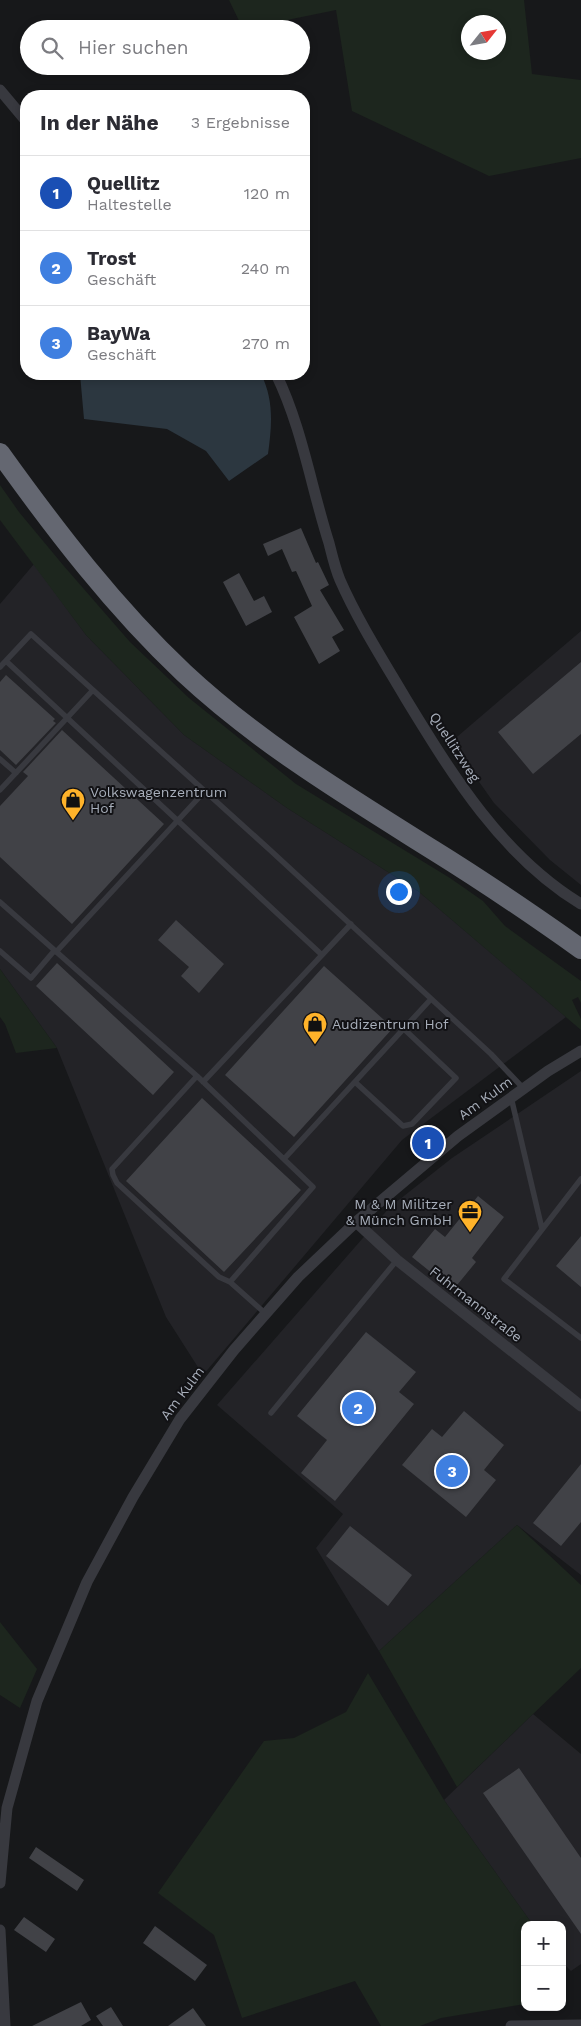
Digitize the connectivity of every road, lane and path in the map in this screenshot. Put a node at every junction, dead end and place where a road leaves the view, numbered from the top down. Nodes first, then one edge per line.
1 (0, 90) edge
2 (20, 114) edge
3 (279, 380) edge
4 (0, 453) edge
5 (6, 660) junction
6 (0, 667) edge
7 (93, 690) junction
8 (68, 718) junction
9 (0, 759) edge
10 (16, 773) junction
11 (0, 790) edge
12 (205, 791) junction
13 (179, 820) junction
14 (0, 902) edge
15 (581, 904) edge
16 (350, 924) junction
17 (580, 949) edge
18 (0, 951) edge
19 (55, 951) junction
20 (322, 955) junction
21 (432, 999) junction
22 (404, 1029) junction
23 (581, 1051) edge
24 (197, 1076) junction
25 (203, 1082) junction
26 (355, 1082) junction
27 (523, 1088) junction
28 (511, 1097) junction
29 (284, 1159) junction
30 (581, 1179) edge
31 (356, 1222) junction
32 (542, 1229) junction
33 (396, 1260) junction
34 (230, 1282) junction
35 (266, 1314) junction
36 (581, 1338) edge
37 (581, 1406) edge
38 (271, 1413) dead end
39 (0, 1883) edge
40 (0, 1930) edge
41 (581, 2024) edge
42 (5, 2026) edge
43 (511, 2026) edge

1 - 2 street
3 - 15 street, Quellitzweg
4 - 17 highway
5 - 6 lane
5 - 7 lane
5 - 8 lane
7 - 8 lane
7 - 12 lane
8 - 10 lane
8 - 13 lane
9 - 10 lane
10 - 11 lane
12 - 13 lane
12 - 16 lane
13 - 19 lane
13 - 20 lane
14 - 19 lane
16 - 20 lane
16 - 21 lane
18 - 19 lane
19 - 24 lane
20 - 25 lane
21 - 22 lane
21 - 27 lane
22 - 26 lane
22 - 26 lane
23 - 27 street, Am Kulm
24 - 25 lane
24 - 34 lane
25 - 29 lane
26 - 29 lane
27 - 28 street, Am Kulm
28 - 31 street, Am Kulm
28 - 32 lane
29 - 34 lane
30 - 32 lane
31 - 33 street, Fuhrmannstraße
31 - 35 street, Am Kulm
32 - 36 lane
33 - 37 street, Fuhrmannstraße
33 - 38 lane
34 - 35 lane
35 - 39 street, Am Kulm
40 - 42 street
41 - 43 street

